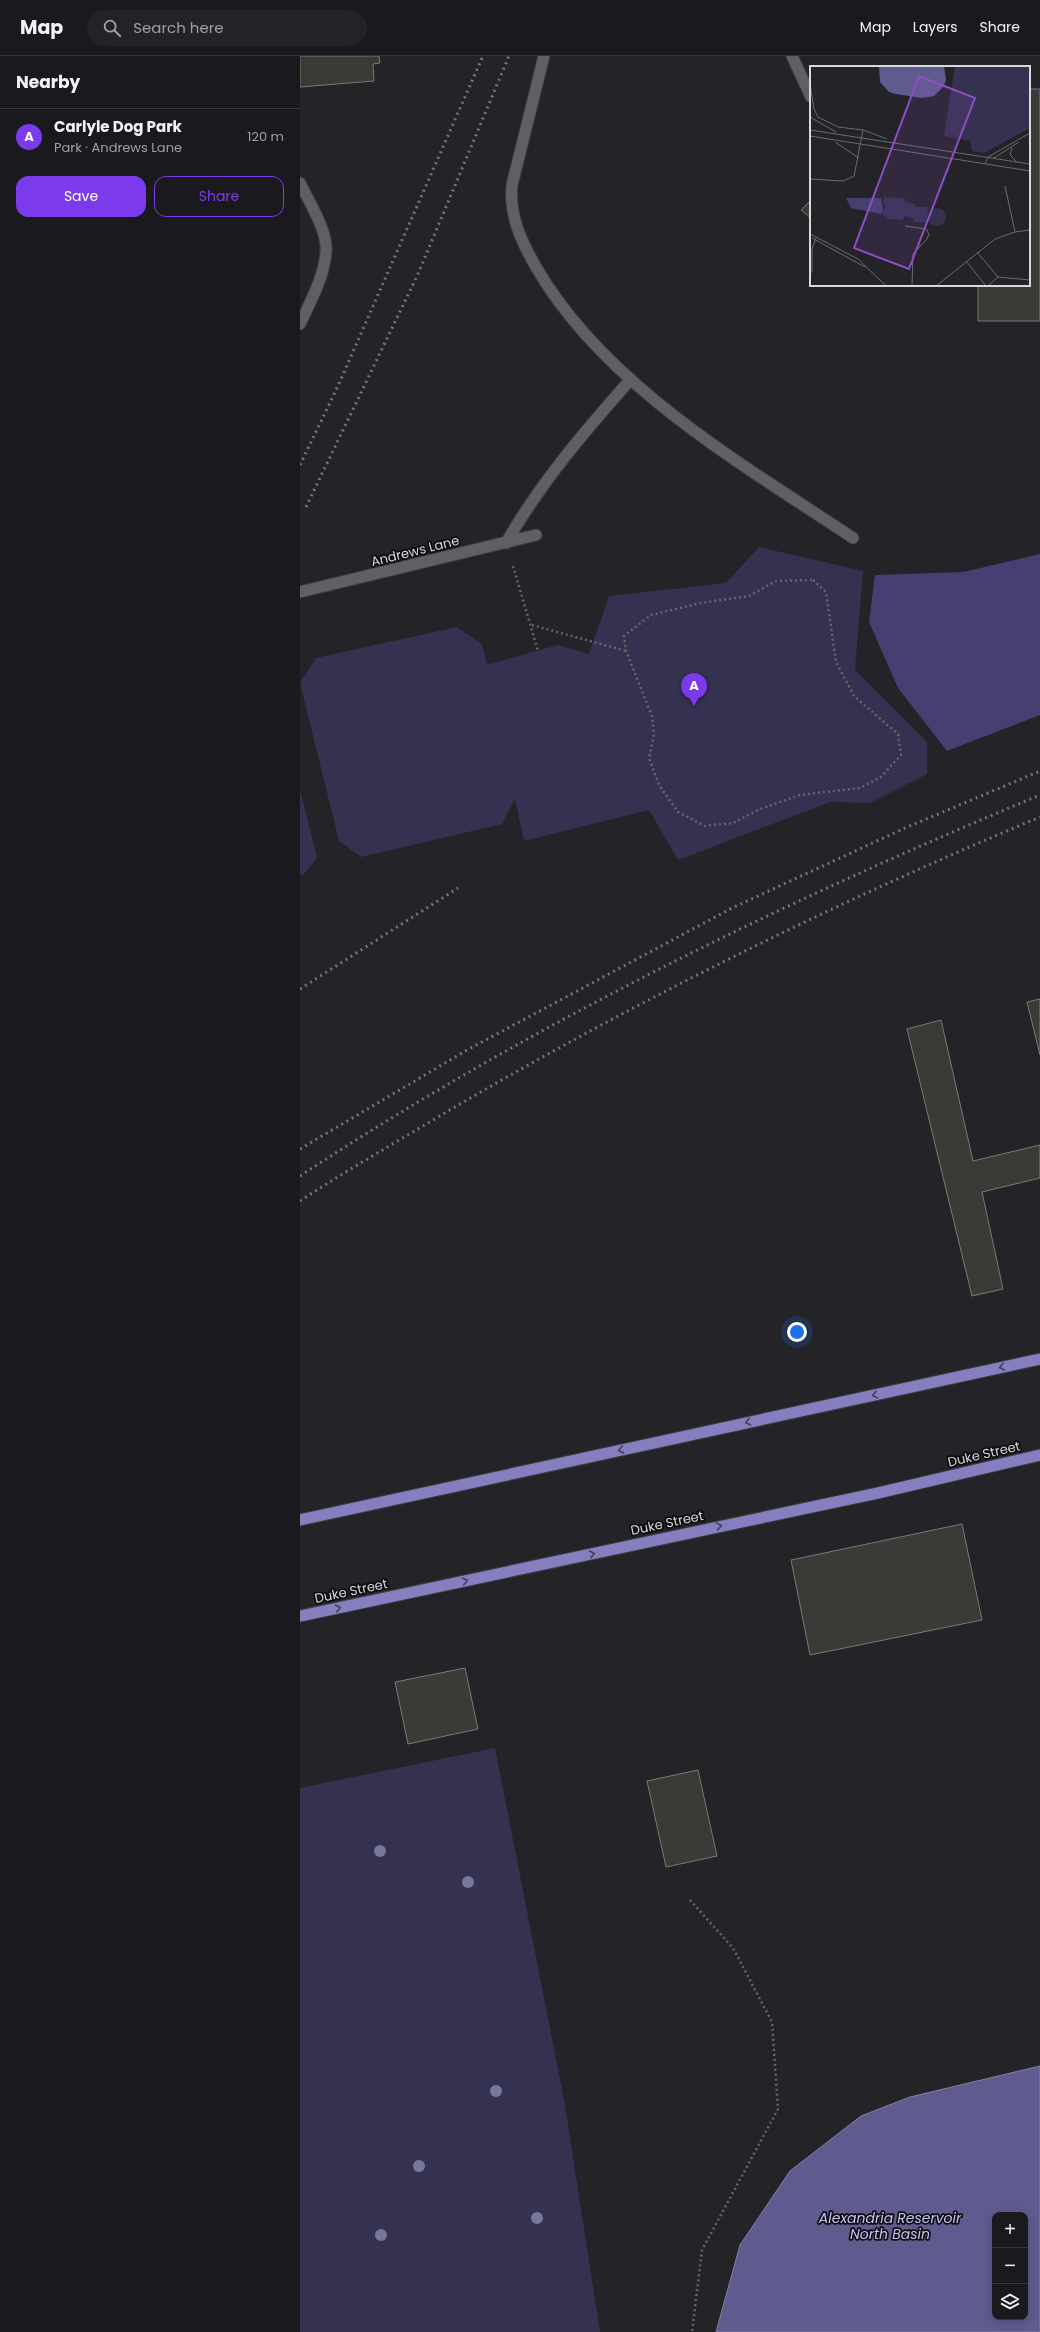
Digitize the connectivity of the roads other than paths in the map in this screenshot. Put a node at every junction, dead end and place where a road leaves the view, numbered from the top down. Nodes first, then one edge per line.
1 (544, 56) edge
2 (792, 56) edge
3 (810, 94) edge
4 (300, 183) edge
5 (300, 324) edge
6 (631, 379) junction
7 (536, 535) dead end
8 (853, 538) dead end
9 (506, 543) junction
10 (300, 592) edge
11 (1040, 1359) edge
12 (1040, 1455) edge
13 (1040, 1462) edge
14 (1006, 1463) junction
15 (300, 1520) edge
16 (300, 1616) edge

1 - 6 street
2 - 3 street
4 - 5 street
6 - 8 street
6 - 9 street
7 - 9 street, Andrews Lane
9 - 10 street, Andrews Lane
11 -> 15 main road
12 - 14 main road, Duke Street
13 - 14 main road
16 -> 14 main road, Duke Street

